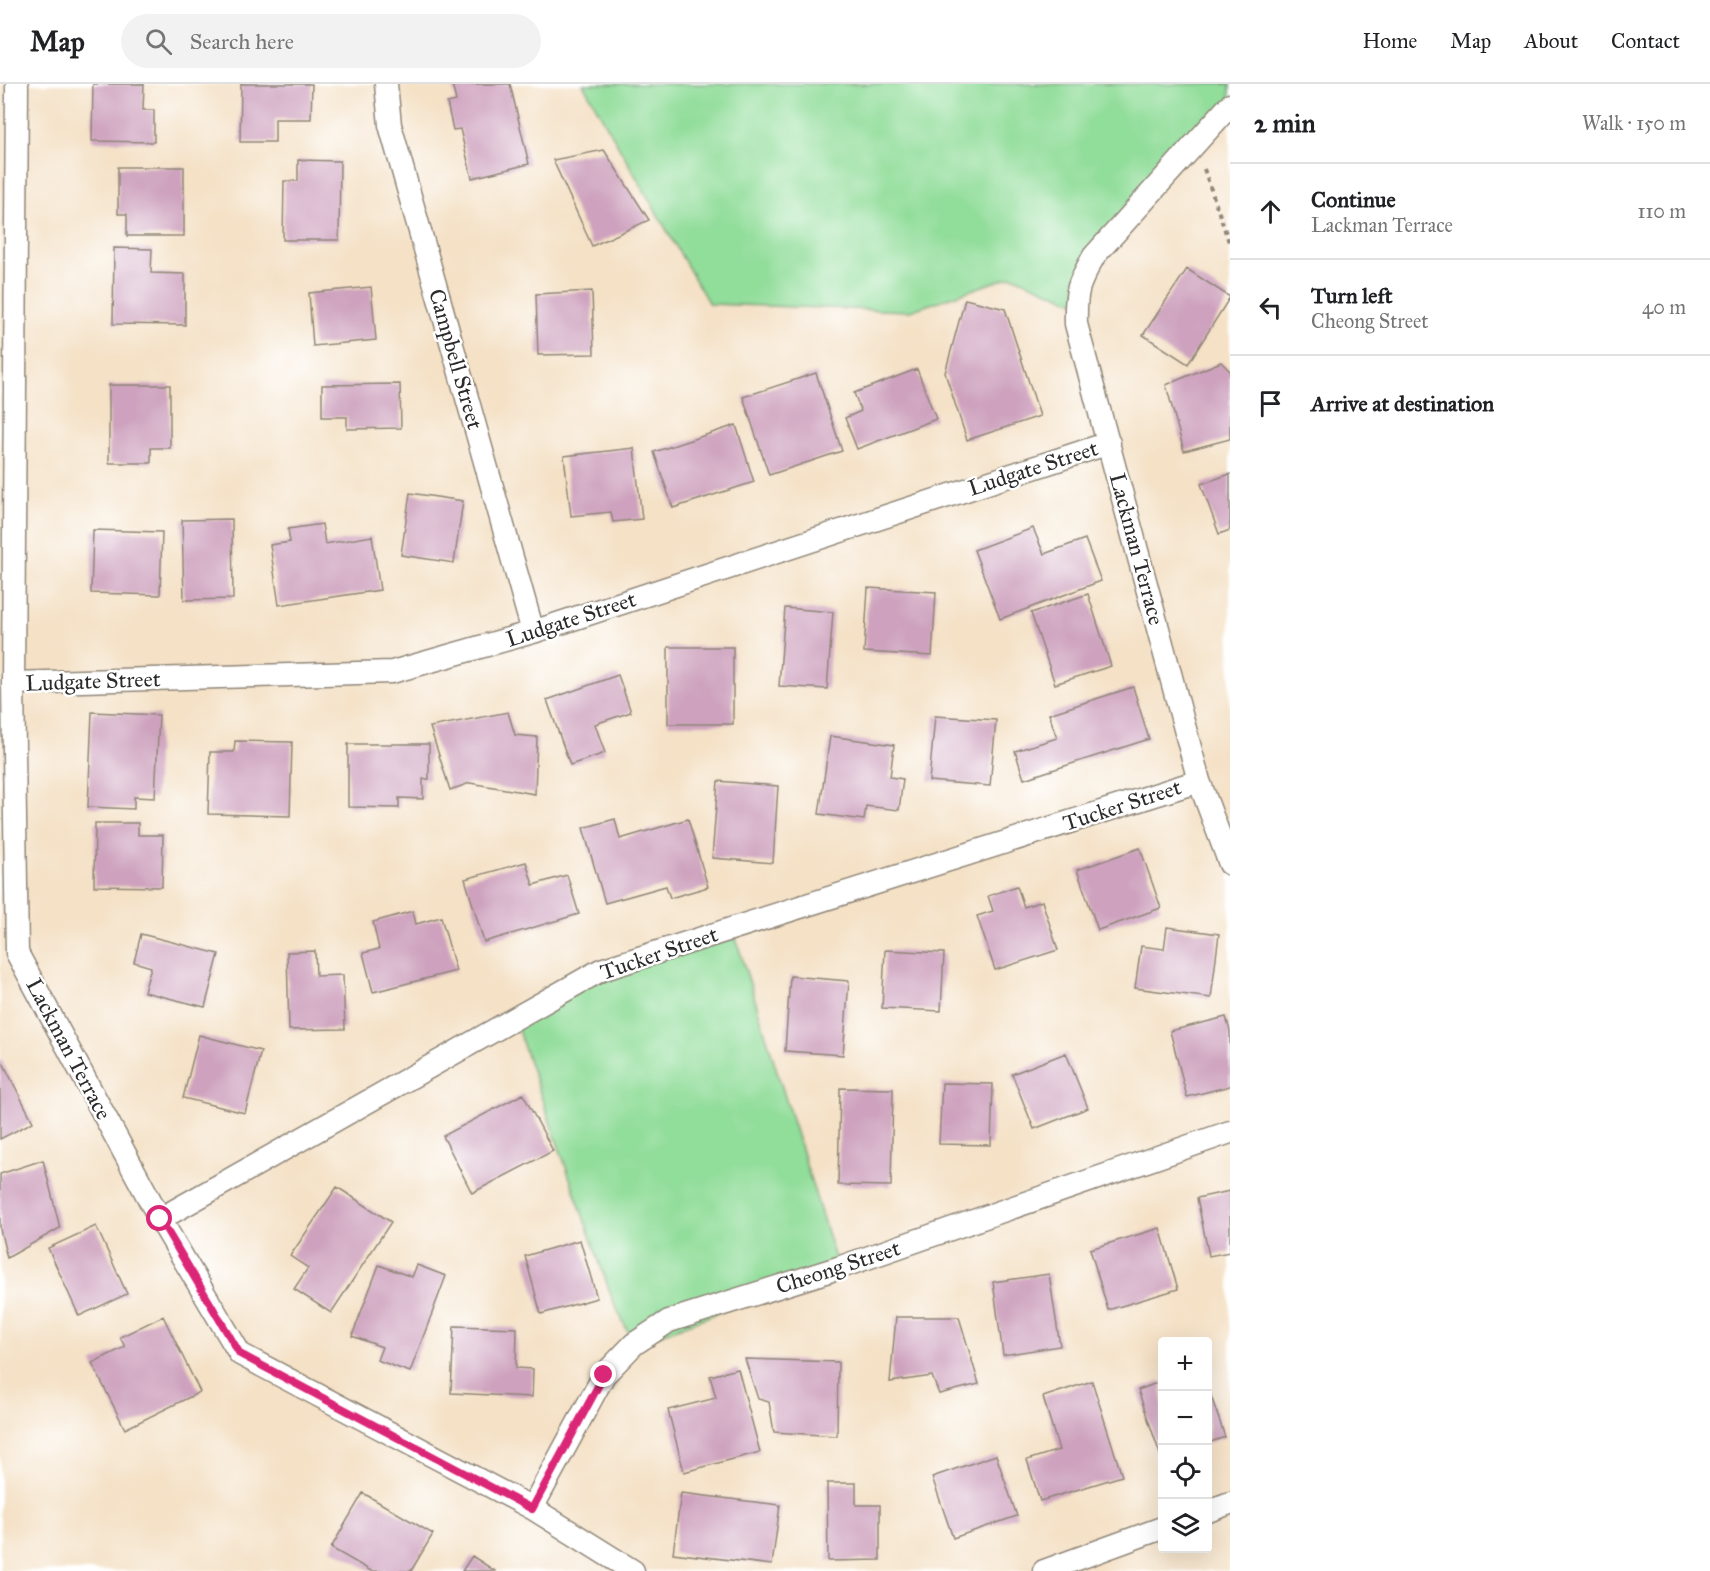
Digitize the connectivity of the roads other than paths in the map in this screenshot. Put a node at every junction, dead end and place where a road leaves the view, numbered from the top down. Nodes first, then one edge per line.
1 (17, 84) edge
2 (386, 84) edge
3 (1230, 105) edge
4 (1109, 443) junction
5 (533, 632) junction
6 (13, 683) junction
7 (1199, 781) junction
8 (1230, 864) edge
9 (1230, 1132) edge
10 (160, 1219) junction
11 (1230, 1503) edge
12 (532, 1509) junction
13 (1212, 1510) edge
14 (1158, 1529) edge
15 (633, 1571) edge
16 (1044, 1571) edge

1 - 6 street, Lackman Terrace
2 - 5 street, Campbell Street
3 - 4 street, Lackman Terrace
4 - 5 street, Ludgate Street
4 - 7 street, Lackman Terrace
5 - 6 street, Ludgate Street
6 - 10 street, Lackman Terrace
7 - 8 street, Lackman Terrace
7 - 10 street, Tucker Street
9 - 12 street, Cheong Street
10 - 12 street, Lackman Terrace
11 - 13 street
12 - 15 street, Lackman Terrace
14 - 16 street

